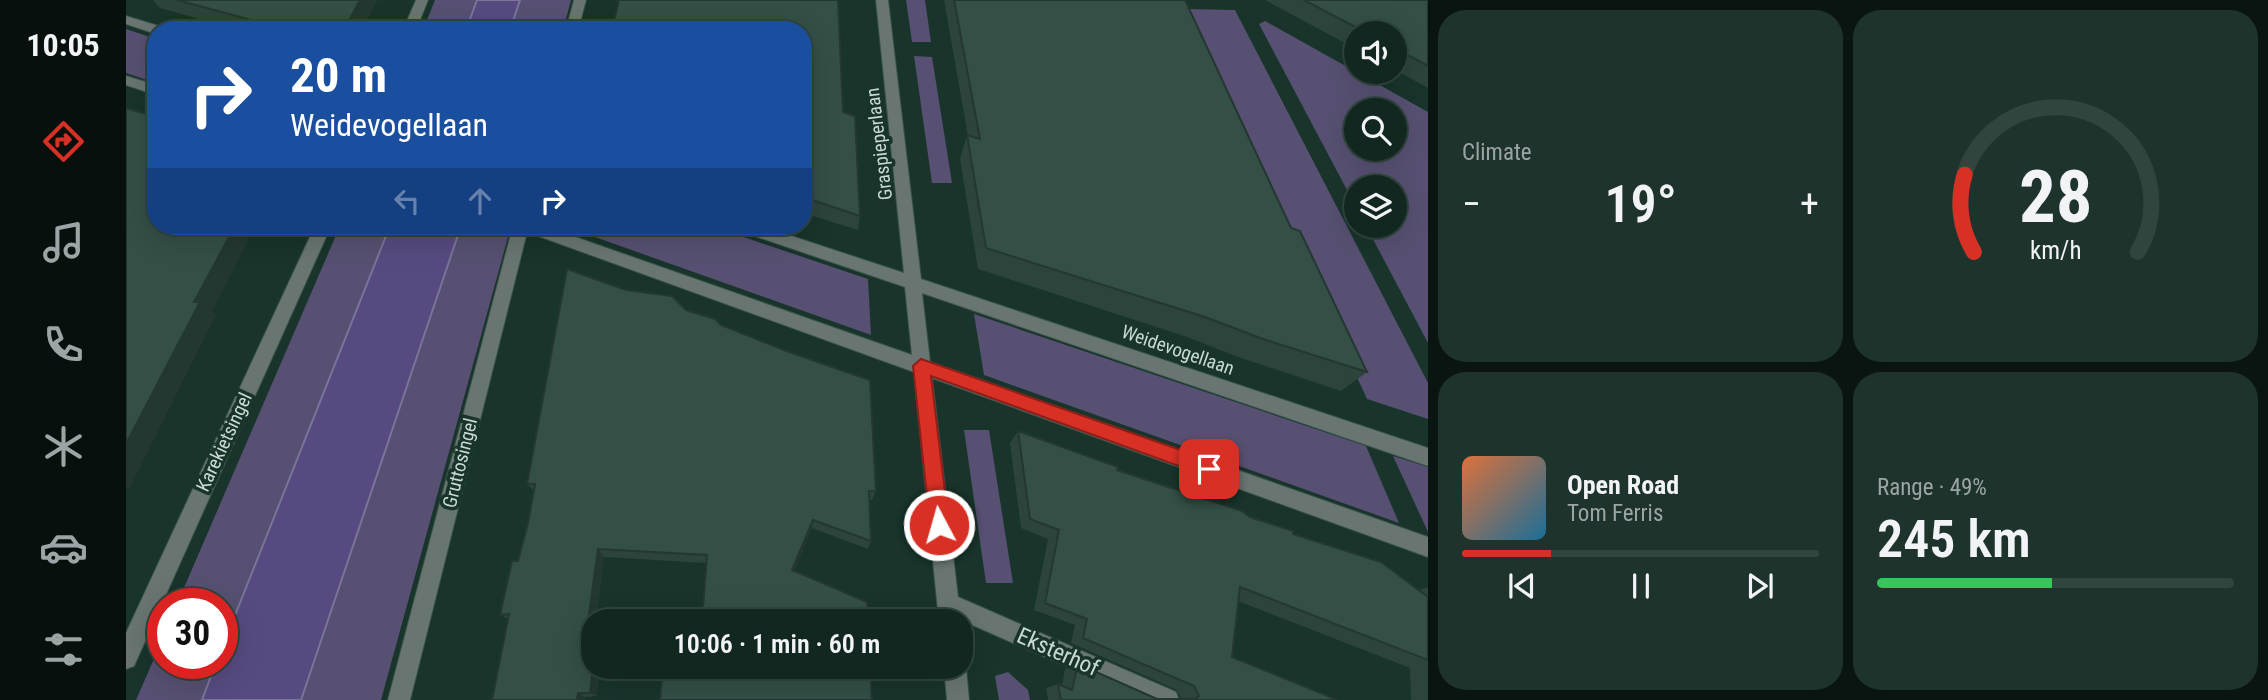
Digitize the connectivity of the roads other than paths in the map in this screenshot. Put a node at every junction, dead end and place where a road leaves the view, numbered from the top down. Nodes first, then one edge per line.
1 (422, 0) edge
2 (580, 0) edge
3 (882, 0) edge
4 (126, 20) edge
5 (413, 21) edge
6 (574, 21) edge
7 (147, 27) edge
8 (126, 80) edge
9 (147, 87) edge
10 (319, 235) edge
11 (519, 235) edge
12 (552, 235) edge
13 (771, 235) edge
14 (915, 282) junction
15 (921, 366) junction
16 (1428, 457) edge
17 (1428, 547) edge
18 (949, 609) edge
19 (973, 623) edge
20 (126, 658) edge
21 (956, 679) edge
22 (400, 700) edge
23 (958, 700) edge
24 (1168, 700) edge

1 - 5 street
2 - 6 street
3 - 14 street, Graspieperlaan
4 - 7 street
8 - 9 street
10 - 20 street, Karekietsingel
11 - 22 street, Gruttosingel
12 - 15 street
13 - 14 street, Weidevogellaan
14 - 15 street
14 - 16 street, Weidevogellaan
15 - 17 street
15 - 18 street
19 - 24 street, Eksterhof
21 - 23 street

